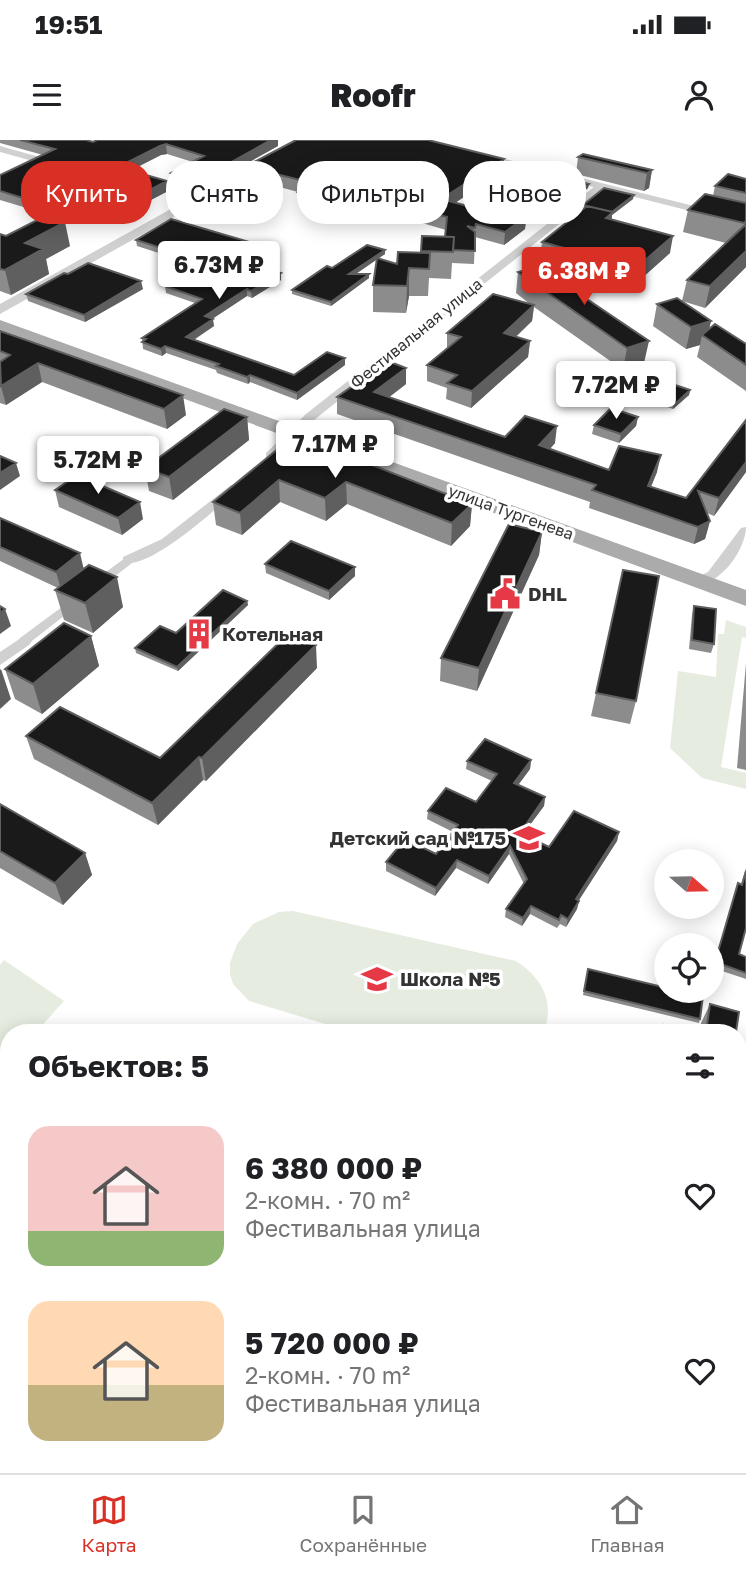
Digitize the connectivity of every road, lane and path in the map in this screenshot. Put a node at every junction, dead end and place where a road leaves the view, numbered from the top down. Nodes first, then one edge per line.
1 (0, 149) edge
2 (471, 154) edge
3 (40, 160) edge
4 (601, 186) junction
5 (166, 217) edge
6 (746, 222) edge
7 (0, 310) edge
8 (0, 317) edge
9 (0, 325) edge
10 (297, 429) junction
11 (264, 462) edge
12 (243, 479) edge
13 (746, 531) edge
14 (128, 560) joint
15 (705, 577) junction
16 (746, 586) edge
17 (746, 598) edge
18 (24, 641) joint
19 (0, 660) edge

1 - 3 street
2 - 4 street
4 - 6 street
4 - 10 street, Фестивальная улица
5 - 7 street
8 - 10 main road, улица Тургенева
9 - 10 main road, улица Тургенева
10 - 11 street, Фестивальная улица
10 - 15 main road, улица Тургенева
12 - 14 street
13 - 15 street
14 - 18 street
15 - 16 main road, улица Тургенева
15 - 17 main road, улица Тургенева
18 - 19 street

